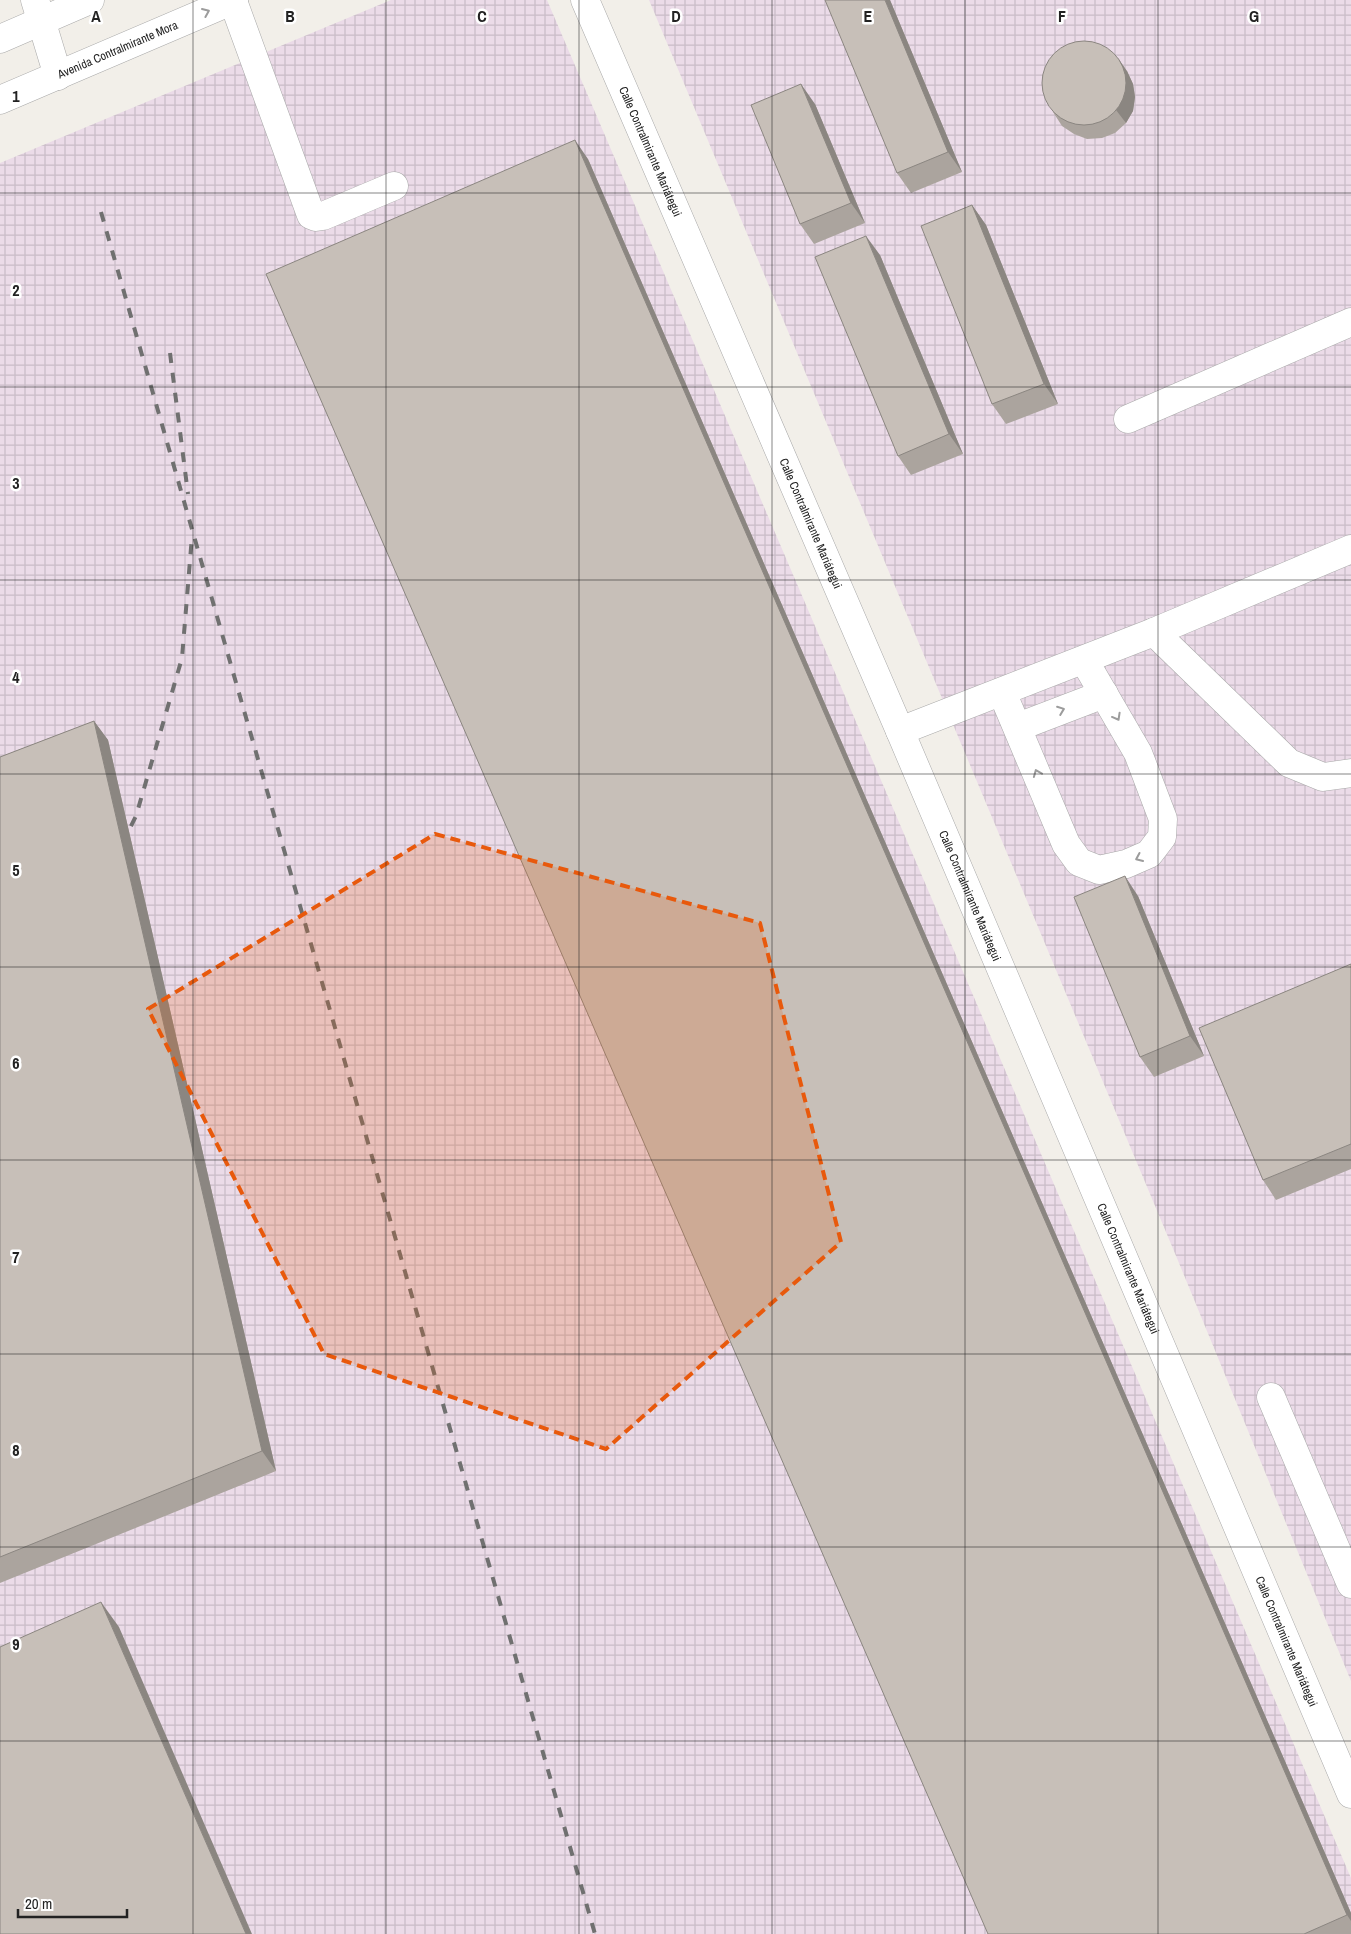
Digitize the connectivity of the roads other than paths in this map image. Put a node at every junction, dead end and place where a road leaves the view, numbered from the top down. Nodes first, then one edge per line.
1 (90, 0) edge
2 (234, 0) edge
3 (585, 0) edge
4 (38, 10) edge
5 (0, 39) edge
6 (58, 76) junction
7 (0, 100) edge
8 (394, 186) dead end
9 (1351, 322) edge
10 (1128, 419) dead end
11 (1351, 549) edge
12 (1154, 632) junction
13 (1084, 660) junction
14 (1002, 692) junction
15 (1104, 694) junction
16 (1018, 727) junction
17 (900, 731) junction
18 (1351, 773) edge
19 (1271, 1397) dead end
20 (1351, 1584) edge
21 (1351, 1794) edge

1 - 4 street
6 -> 2 street, Avenida Contralmirante Mora
2 - 8 street
3 - 17 street, Calle Contralmirante Mariátegui
4 - 5 street
4 - 6 street
6 - 7 street, Avenida Contralmirante Mora
9 - 10 street
11 - 12 street
12 - 13 street
12 - 18 street
13 - 14 street
13 - 15 street
14 - 16 street
14 - 17 street
16 -> 15 street
15 -> 16 street
17 - 21 street, Calle Contralmirante Mariátegui
19 - 20 street

